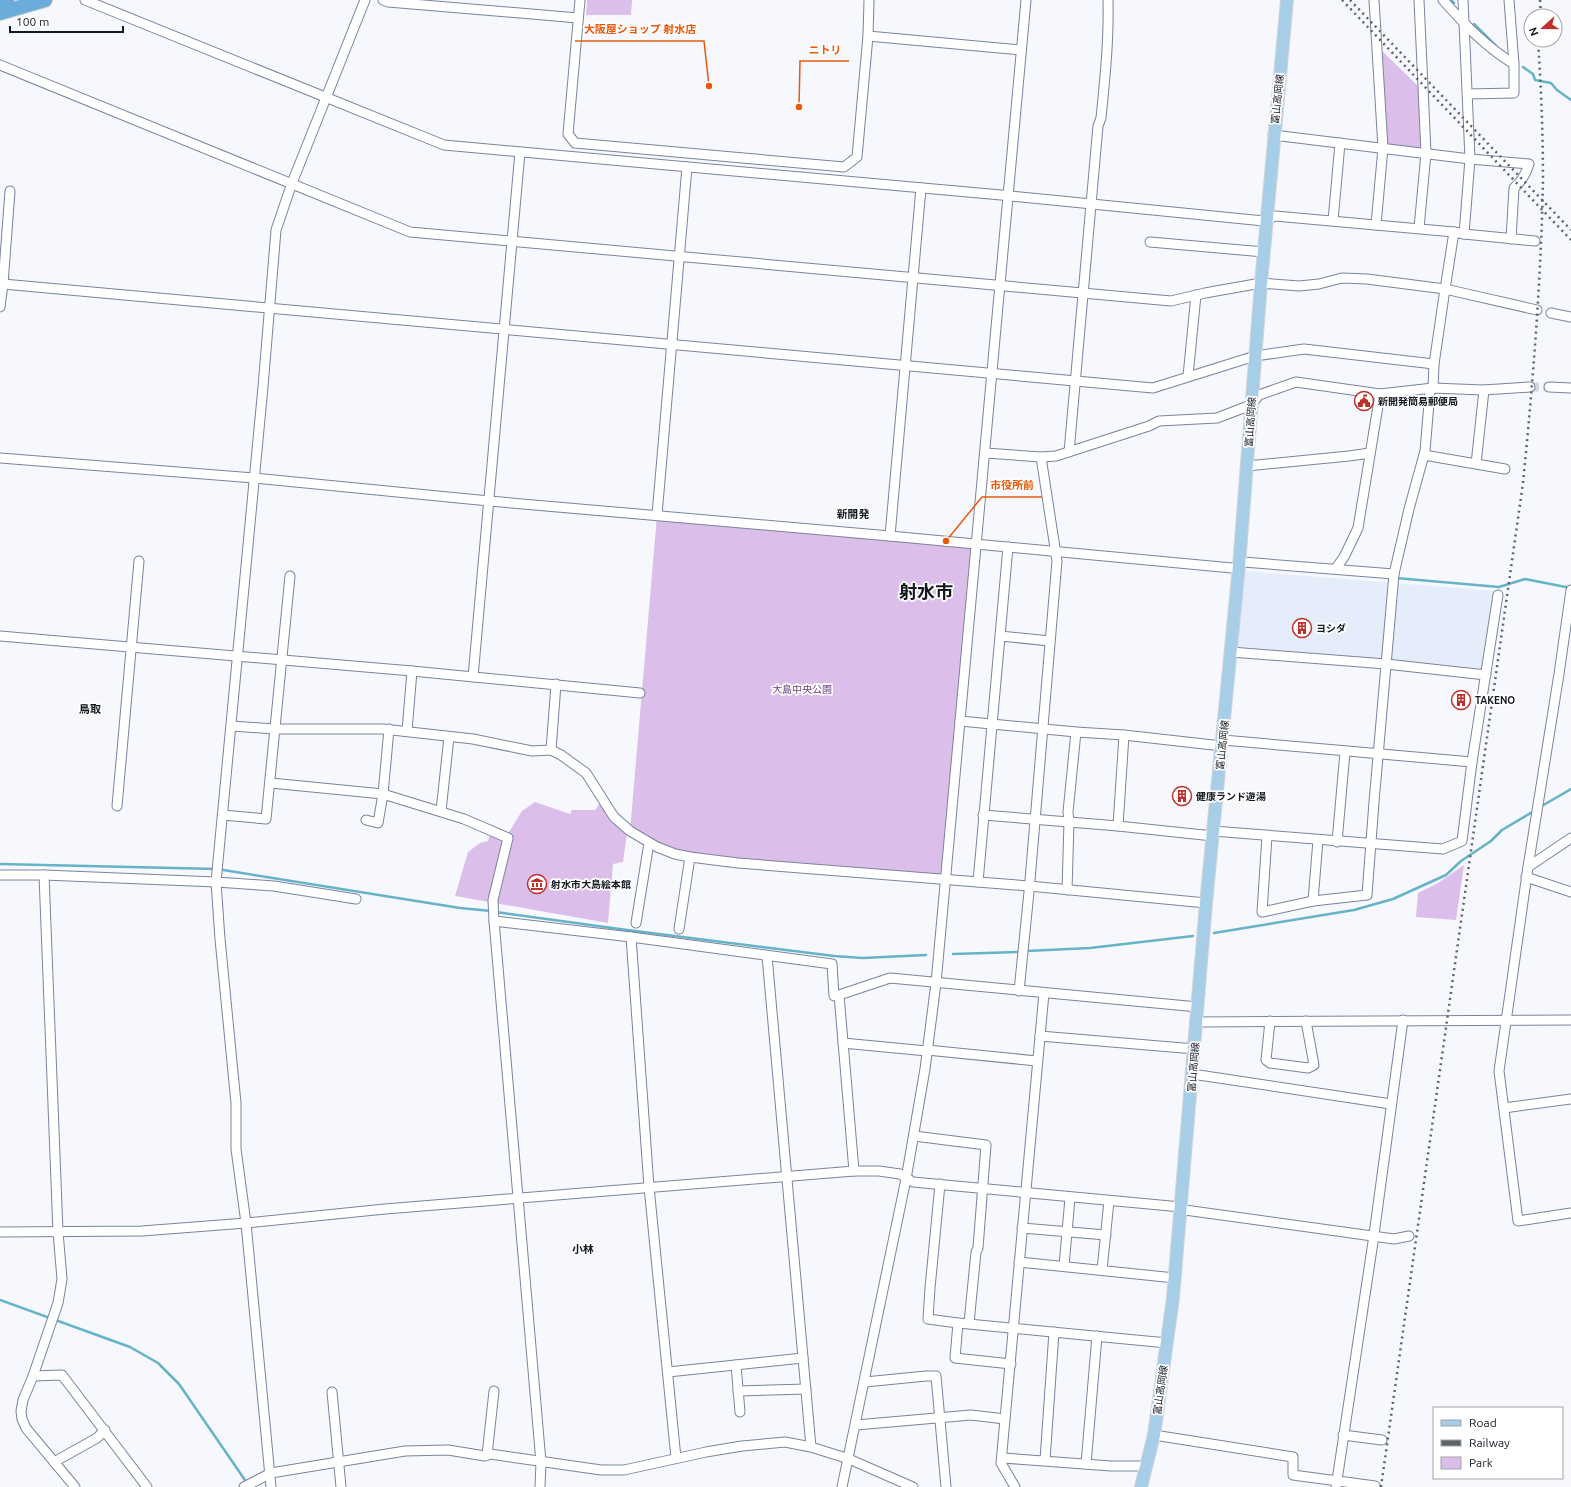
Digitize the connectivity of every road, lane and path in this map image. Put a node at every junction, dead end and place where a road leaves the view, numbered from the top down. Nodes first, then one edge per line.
1 (7, 0) edge
2 (45, 0) edge
3 (85, 0) edge
4 (365, 0) edge
5 (383, 0) edge
6 (580, 0) edge
7 (869, 0) edge
8 (1026, 0) edge
9 (1108, 0) edge
10 (1287, 0) edge
11 (1374, 0) edge
12 (1419, 0) edge
13 (1443, 0) edge
14 (1462, 0) edge
15 (1509, 0) edge
16 (0, 2) edge
17 (0, 12) edge
18 (578, 18) junction
19 (1464, 24) junction
20 (868, 36) junction
21 (1021, 50) junction
22 (1514, 64) junction
23 (0, 65) edge
24 (1468, 94) junction
25 (327, 98) junction
26 (1273, 135) junction
27 (1340, 143) junction
28 (1383, 148) junction
29 (520, 152) junction
30 (1426, 153) junction
31 (1470, 159) junction
32 (688, 167) junction
33 (292, 183) junction
34 (921, 188) junction
35 (10, 191) dead end
36 (1008, 195) junction
37 (1091, 204) junction
38 (1268, 218) junction
39 (1334, 221) junction
40 (1376, 225) junction
41 (1419, 228) junction
42 (1459, 233) junction
43 (1511, 238) junction
44 (512, 241) junction
45 (1535, 241) dead end
46 (1150, 242) dead end
47 (1264, 252) junction
48 (680, 258) junction
49 (913, 278) junction
50 (1261, 283) junction
51 (3, 284) junction
52 (1000, 286) junction
53 (1444, 289) junction
54 (1082, 294) junction
55 (1196, 296) junction
56 (0, 307) edge
57 (270, 307) junction
58 (1536, 310) dead end
59 (1551, 313) dead end
60 (1571, 317) edge
61 (504, 329) junction
62 (672, 344) junction
63 (1255, 356) junction
64 (1434, 364) junction
65 (905, 365) junction
66 (992, 373) junction
67 (1188, 376) junction
68 (1076, 382) junction
69 (1530, 387) tunnel mouth
70 (1549, 387) tunnel mouth
71 (1433, 388) junction
72 (1571, 388) edge
73 (1484, 390) junction
74 (1380, 394) junction
75 (1251, 405) junction
76 (1069, 452) junction
77 (984, 453) junction
78 (1370, 453) junction
79 (1424, 455) junction
80 (1041, 457) junction
81 (0, 458) edge
82 (1476, 464) junction
83 (1247, 466) junction
84 (1505, 469) dead end
85 (254, 478) junction
86 (489, 501) junction
87 (657, 515) junction
88 (890, 536) junction
89 (977, 544) junction
90 (1008, 547) junction
91 (1056, 551) junction
92 (139, 561) dead end
93 (1239, 566) junction
94 (1336, 568) junction
95 (1394, 574) junction
96 (290, 576) dead end
97 (1571, 590) edge
98 (1498, 595) dead end
99 (0, 636) edge
100 (1000, 636) junction
101 (1050, 641) junction
102 (131, 646) junction
103 (1231, 652) junction
104 (237, 657) junction
105 (281, 661) junction
106 (1386, 664) junction
107 (412, 671) junction
108 (1486, 675) junction
109 (473, 677) junction
110 (556, 684) junction
111 (640, 693) dead end
112 (960, 721) junction
113 (992, 724) junction
114 (232, 726) junction
115 (275, 729) junction
116 (388, 729) junction
117 (1043, 729) junction
118 (407, 732) junction
119 (1076, 732) junction
120 (1124, 735) junction
121 (449, 736) junction
122 (1223, 743) junction
123 (550, 750) junction
124 (1345, 752) junction
125 (1378, 753) junction
126 (1472, 762) junction
127 (271, 783) junction
128 (383, 794) junction
129 (117, 806) dead end
130 (441, 811) junction
131 (223, 815) junction
132 (984, 815) junction
133 (1035, 819) junction
134 (366, 820) dead end
135 (1070, 822) junction
136 (1118, 826) junction
137 (1213, 834) junction
138 (1267, 836) junction
139 (1571, 838) edge
140 (1318, 840) junction
141 (1336, 842) junction
142 (649, 843) junction
143 (1370, 844) junction
144 (690, 857) junction
145 (1528, 867) junction
146 (0, 875) edge
147 (44, 875) junction
148 (1526, 877) junction
149 (946, 879) junction
150 (216, 882) junction
151 (978, 882) junction
152 (1029, 886) junction
153 (1067, 890) junction
154 (1571, 892) edge
155 (356, 899) dead end
156 (1313, 901) junction
157 (1206, 903) junction
158 (494, 921) junction
159 (636, 923) dead end
160 (679, 929) dead end
161 (630, 937) junction
162 (767, 956) junction
163 (936, 983) junction
164 (1019, 991) junction
165 (1044, 993) junction
166 (834, 996) dead end
167 (1198, 1007) junction
168 (1403, 1020) junction
169 (1506, 1020) junction
170 (1571, 1020) edge
171 (1270, 1021) junction
172 (1306, 1021) junction
173 (1197, 1022) junction
174 (1040, 1036) junction
175 (844, 1043) junction
176 (1195, 1049) junction
177 (927, 1051) junction
178 (1037, 1061) junction
179 (1192, 1074) junction
180 (1571, 1099) edge
181 (1391, 1104) junction
182 (1504, 1108) junction
183 (914, 1136) junction
184 (854, 1171) junction
185 (787, 1175) junction
186 (906, 1179) junction
187 (940, 1184) junction
188 (649, 1187) junction
189 (983, 1189) junction
190 (1025, 1193) junction
191 (518, 1198) junction
192 (1070, 1198) junction
193 (1109, 1201) junction
194 (1181, 1207) junction
195 (1571, 1213) edge
196 (246, 1223) junction
197 (1022, 1228) junction
198 (0, 1232) edge
199 (58, 1232) junction
200 (1067, 1232) junction
201 (1106, 1235) junction
202 (1374, 1236) junction
203 (1409, 1236) dead end
204 (1019, 1262) junction
205 (1064, 1266) junction
206 (1102, 1270) junction
207 (1175, 1278) junction
208 (958, 1323) junction
209 (969, 1323) junction
210 (1013, 1328) junction
211 (1054, 1332) junction
212 (1098, 1336) junction
213 (1167, 1342) junction
214 (803, 1358) junction
215 (1010, 1364) junction
216 (736, 1365) junction
217 (668, 1372) junction
218 (33, 1376) junction
219 (865, 1382) junction
220 (806, 1389) junction
221 (494, 1391) dead end
222 (738, 1391) junction
223 (332, 1392) dead end
224 (740, 1412) dead end
225 (940, 1418) junction
226 (1006, 1419) junction
227 (856, 1426) junction
228 (105, 1430) junction
229 (1154, 1435) junction
230 (1344, 1435) junction
231 (1382, 1440) dead end
232 (811, 1447) junction
233 (487, 1455) junction
234 (676, 1458) junction
235 (1003, 1458) junction
236 (849, 1459) junction
237 (1045, 1460) junction
238 (54, 1462) junction
239 (338, 1462) junction
240 (541, 1462) junction
241 (1086, 1464) junction
242 (1146, 1466) junction
243 (271, 1473) junction
244 (1337, 1484) edge
245 (1374, 1486) edge
246 (75, 1487) edge
247 (147, 1487) edge
248 (244, 1487) edge
249 (271, 1487) edge
250 (340, 1487) edge
251 (540, 1487) edge
252 (842, 1487) edge
253 (913, 1487) edge
254 (946, 1487) edge
255 (1015, 1487) edge
256 (1141, 1487) edge

1 - 16 highway
2 - 17 highway
3 - 25 street
4 - 25 street
5 - 18 street
6 - 18 street
7 - 20 street
8 - 21 street
9 - 37 street
10 - 26 main road, 富山高岡線
11 - 28 street
12 - 30 street
13 - 19 street
14 - 19 street
15 - 22 street
18 - 20 street
19 - 22 street
19 - 24 street
20 - 21 street
21 - 36 street
22 - 24 street
23 - 33 street
24 - 31 street
25 - 29 street
25 - 33 street
26 - 27 street
26 - 38 main road, 富山高岡線
27 - 28 street
27 - 39 street
28 - 30 street
28 - 40 street
29 - 32 street
29 - 44 street
30 - 31 street
30 - 41 street
31 - 42 street
31 - 43 street
32 - 34 street
32 - 48 street
33 - 44 street
33 - 57 street
34 - 36 street
34 - 49 street
35 - 51 street
36 - 37 street
36 - 52 street
37 - 38 street
37 - 54 street
38 - 39 street
38 - 47 main road, 富山高岡線
39 - 40 street
40 - 41 street
41 - 42 street
42 - 43 street
42 - 53 street
43 - 45 street
44 - 48 street
44 - 61 street
46 - 47 street
47 - 50 main road, 富山高岡線
48 - 49 street
48 - 62 street
49 - 52 street
49 - 65 street
50 - 53 street
50 - 55 street
50 - 63 main road, 富山高岡線
51 - 56 street
51 - 57 street
52 - 54 street
52 - 66 street
53 - 58 street
53 - 64 street
54 - 55 street
54 - 68 street
55 - 67 street
57 - 61 street
57 - 85 street
59 - 60 street
61 - 62 street
61 - 86 street
62 - 65 street
62 - 87 street
63 - 64 street
63 - 67 street
63 - 75 main road, 富山高岡線
64 - 71 street
65 - 66 street
65 - 88 street
66 - 68 street
66 - 77 street
67 - 68 street
68 - 76 street
69 - 73 street
70 - 72 street
71 - 73 street
71 - 74 street
71 - 79 street
73 - 82 street
74 - 75 street
74 - 78 street
75 - 76 street
75 - 83 main road, 富山高岡線
76 - 80 street
77 - 80 street
77 - 89 street
78 - 83 street
78 - 94 street
79 - 82 street
79 - 95 street
80 - 91 street
81 - 85 street
82 - 84 street
83 - 93 main road, 富山高岡線
85 - 86 street
85 - 104 street
86 - 87 street
86 - 109 street
87 - 88 street
88 - 89 street
89 - 90 street
89 - 112 street
90 - 91 street
90 - 100 street
91 - 93 street
91 - 101 street
92 - 102 street
93 - 94 street
93 - 103 main road, 富山高岡線
94 - 95 street
95 - 106 street
96 - 105 street
97 - 145 street
98 - 108 street
99 - 102 street
100 - 101 street
100 - 113 street
101 - 117 street
102 - 104 street
102 - 129 street
103 - 106 street
103 - 122 main road, 富山高岡線
104 - 105 street
104 - 114 street
105 - 107 street
105 - 115 street
106 - 108 street
106 - 125 street
107 - 109 street
107 - 118 street
108 - 126 street
109 - 110 street
110 - 111 street
110 - 123 street
112 - 113 street
112 - 149 street
113 - 117 street
113 - 132 street
114 - 115 street
114 - 131 street
115 - 116 street
115 - 127 street
116 - 118 street
116 - 128 street
117 - 119 street
117 - 133 street
118 - 121 street
119 - 120 street
119 - 135 street
120 - 122 street
120 - 136 street
121 - 123 street
121 - 130 street
122 - 124 street
122 - 137 main road, 富山高岡線
123 - 142 street
124 - 125 street
124 - 141 street
125 - 126 street
125 - 143 street
126 - 143 street
127 - 128 street
127 - 131 street
128 - 130 street
128 - 134 street
130 - 158 street
131 - 150 street
132 - 133 street
132 - 151 street
133 - 135 street
133 - 152 street
135 - 136 street
135 - 153 street
136 - 137 street
137 - 138 street
137 - 157 main road, 富山高岡線
138 - 140 street
138 - 156 street
139 - 145 street
140 - 141 street
140 - 156 street
141 - 143 street
142 - 144 street
142 - 159 street
143 - 156 street
144 - 149 street
144 - 160 street
145 - 148 street
146 - 147 street
147 - 150 street
147 - 199 street
148 - 154 street
148 - 169 street
149 - 151 street
149 - 163 street
150 - 155 street
150 - 196 street
151 - 152 street
152 - 153 street
152 - 164 street
153 - 157 street
157 - 167 main road, 富山高岡線
158 - 161 street
158 - 191 street
161 - 162 street
161 - 188 street
162 - 166 street
162 - 185 street
163 - 164 street
163 - 175 street
163 - 177 street
164 - 165 street
165 - 167 street
165 - 174 street
167 - 173 main road, 富山高岡線
168 - 169 street
168 - 172 street
168 - 181 street
169 - 170 street
169 - 182 street
171 - 172 street
171 - 172 street
171 - 173 street
173 - 176 main road, 富山高岡線
174 - 176 street
174 - 178 street
175 - 177 street
175 - 184 street
176 - 179 main road, 富山高岡線
177 - 178 street
177 - 183 street
178 - 190 street
179 - 181 street
179 - 194 main road, 富山高岡線
180 - 182 street
181 - 202 street
182 - 195 street
183 - 186 street
183 - 189 street
184 - 185 street
184 - 186 street
185 - 188 street
185 - 214 street
186 - 187 street
186 - 219 street
187 - 189 street
187 - 208 street
188 - 191 street
188 - 217 street
189 - 190 street
189 - 209 street
190 - 192 street
190 - 197 street
191 - 196 street
191 - 240 street
192 - 193 street
192 - 200 street
193 - 194 street
193 - 201 street
194 - 202 street
194 - 207 main road, 富山高岡線
196 - 199 street
196 - 243 street
197 - 200 street
197 - 204 street
198 - 199 street
199 - 218 street
200 - 201 street
200 - 205 street
201 - 206 street
202 - 203 street
202 - 230 street
204 - 205 street
204 - 210 street
205 - 206 street
206 - 207 street
207 - 213 main road, 富山高岡線
208 - 209 street
208 - 215 street
209 - 210 street
210 - 211 street
210 - 215 street
211 - 212 street
211 - 237 street
212 - 213 street
212 - 241 street
213 - 229 main road, 富山高岡線
214 - 216 street
214 - 220 street
215 - 226 street
216 - 217 street
216 - 222 street
217 - 234 street
218 - 228 street
218 - 238 street
219 - 225 street
219 - 227 street
220 - 222 street
220 - 232 street
221 - 233 street
222 - 224 street
223 - 239 street
225 - 226 street
225 - 227 street
225 - 254 street
226 - 235 street
227 - 236 street
228 - 238 street
228 - 247 street
229 - 242 main road, 富山高岡線
229 - 244 street
230 - 231 street
230 - 244 street
232 - 234 street
232 - 236 street
233 - 239 street
233 - 240 street
234 - 240 street
235 - 237 street
235 - 255 street
236 - 252 street
236 - 253 street
237 - 241 street
238 - 246 street
239 - 243 street
239 - 250 street
240 - 251 street
241 - 242 street
242 - 256 main road, 富山高岡線
243 - 248 street
243 - 249 street
244 - 245 street

